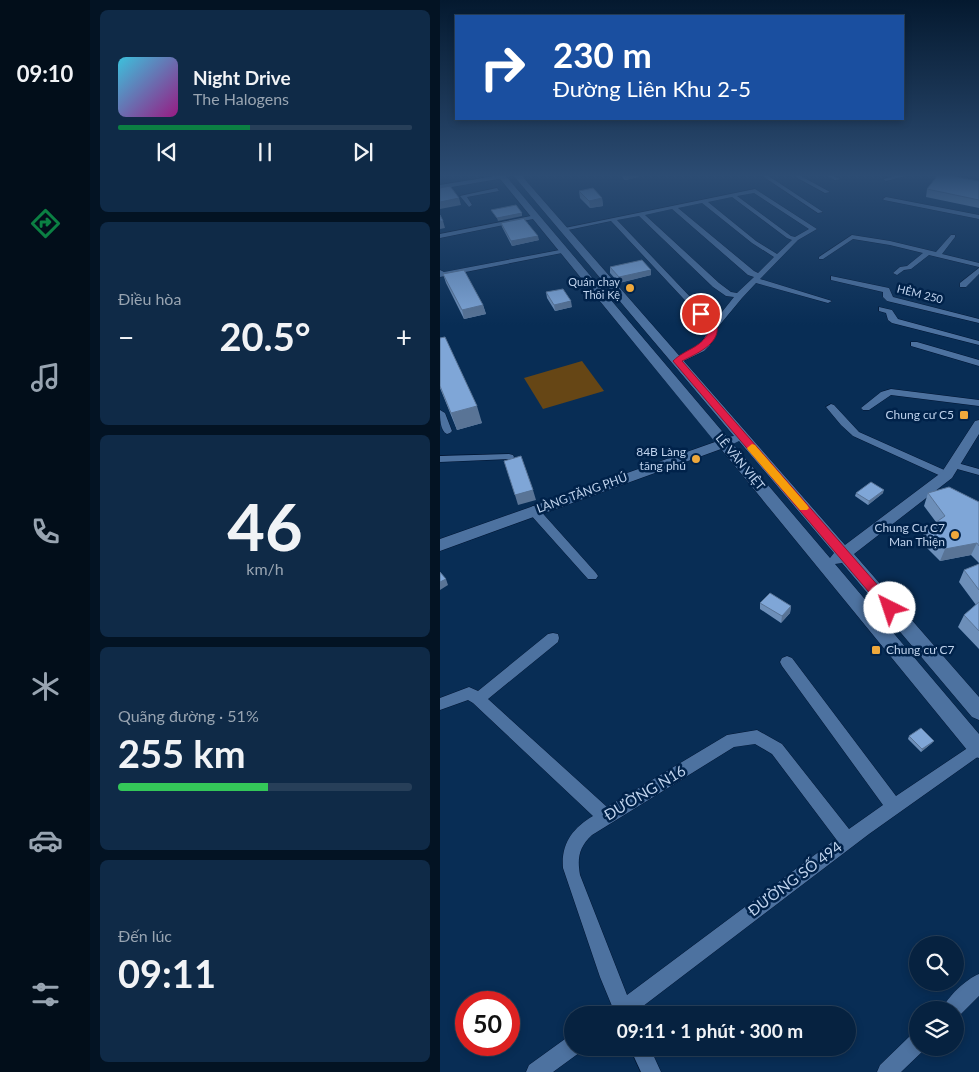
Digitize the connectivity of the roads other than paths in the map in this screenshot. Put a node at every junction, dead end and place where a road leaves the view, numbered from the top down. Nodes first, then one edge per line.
1 (495, 225) edge
2 (542, 225) edge
3 (560, 225) edge
4 (582, 225) edge
5 (618, 225) edge
6 (653, 225) edge
7 (694, 225) edge
8 (733, 225) edge
9 (773, 225) edge
10 (807, 225) edge
11 (563, 229) junction
12 (548, 232) junction
13 (440, 236) edge
14 (952, 236) dead end
15 (796, 239) junction
16 (564, 251) junction
17 (928, 252) junction
18 (938, 254) junction
19 (778, 257) junction
20 (821, 258) dead end
21 (979, 265) edge
22 (979, 270) edge
23 (440, 272) edge
24 (897, 273) dead end
25 (756, 278) junction
26 (834, 278) dead end
27 (962, 285) dead end
28 (738, 296) junction
29 (828, 301) dead end
30 (882, 309) dead end
31 (979, 321) edge
32 (714, 327) junction
33 (979, 343) edge
34 (914, 344) dead end
35 (677, 361) junction
36 (979, 363) edge
37 (979, 403) edge
38 (831, 407) dead end
39 (866, 408) dead end
40 (440, 413) edge
41 (979, 424) edge
42 (447, 431) dead end
43 (742, 436) junction
44 (724, 443) junction
45 (509, 457) edge
46 (440, 459) edge
47 (950, 470) junction
48 (979, 472) edge
49 (533, 510) junction
50 (440, 545) edge
51 (844, 555) junction
52 (826, 566) junction
53 (592, 576) dead end
54 (553, 638) dead end
55 (787, 662) dead end
56 (478, 699) junction
57 (440, 704) edge
58 (979, 711) edge
59 (978, 748) edge
60 (894, 806) junction
61 (606, 817) junction
62 (847, 840) junction
63 (979, 983) edge
64 (960, 1001) edge
65 (619, 1006) edge
66 (631, 1006) edge
67 (909, 1051) edge
68 (564, 1052) edge
69 (644, 1056) edge
70 (536, 1072) edge
71 (651, 1072) edge
72 (887, 1072) edge

1 - 13 street
2 - 12 main road, LÊ VĂN VIỆT
3 - 11 main road, LÊ VĂN VIỆT
4 - 11 street
5 - 32 street
6 - 28 street
7 - 25 street
8 - 19 street
9 - 15 street
10 - 15 street
11 - 12 main road
11 - 35 main road, LÊ VĂN VIỆT
12 - 16 main road, LÊ VĂN VIỆT
14 - 18 street
15 - 19 street
16 - 23 street
16 - 44 main road, LÊ VĂN VIỆT
17 - 18 street
17 - 20 street
17 - 24 street
18 - 21 street
19 - 25 street
22 - 27 street
25 - 28 street
25 - 29 street
26 - 31 street, HẺM 250
28 - 32 street
30 - 33 street
32 - 35 street
34 - 36 street
35 - 43 main road, LÊ VĂN VIỆT
37 - 39 street
38 - 47 street
40 - 42 street
41 - 47 main road
43 - 44 main road, LÀNG TĂNG PHÚ
43 - 51 main road, LÊ VĂN VIỆT
44 - 49 main road, LÀNG TĂNG PHÚ
44 - 52 main road, LÊ VĂN VIỆT
45 - 46 street
47 - 48 street
47 - 51 main road
49 - 50 main road, LÀNG TĂNG PHÚ
49 - 53 street
51 - 52 main road
51 - 58 main road, LÊ VĂN VIỆT
52 - 59 main road, LÊ VĂN VIỆT
54 - 56 street
55 - 60 street
56 - 57 street
56 - 61 street
59 - 60 street, ĐƯỜNG SỐ 494
60 - 62 street, ĐƯỜNG SỐ 494
61 - 62 street, ĐƯỜNG N16
61 - 65 street, ĐƯỜNG N16
62 - 66 street, ĐƯỜNG SỐ 494
63 - 64 street
67 - 72 street
68 - 70 street
69 - 71 street

